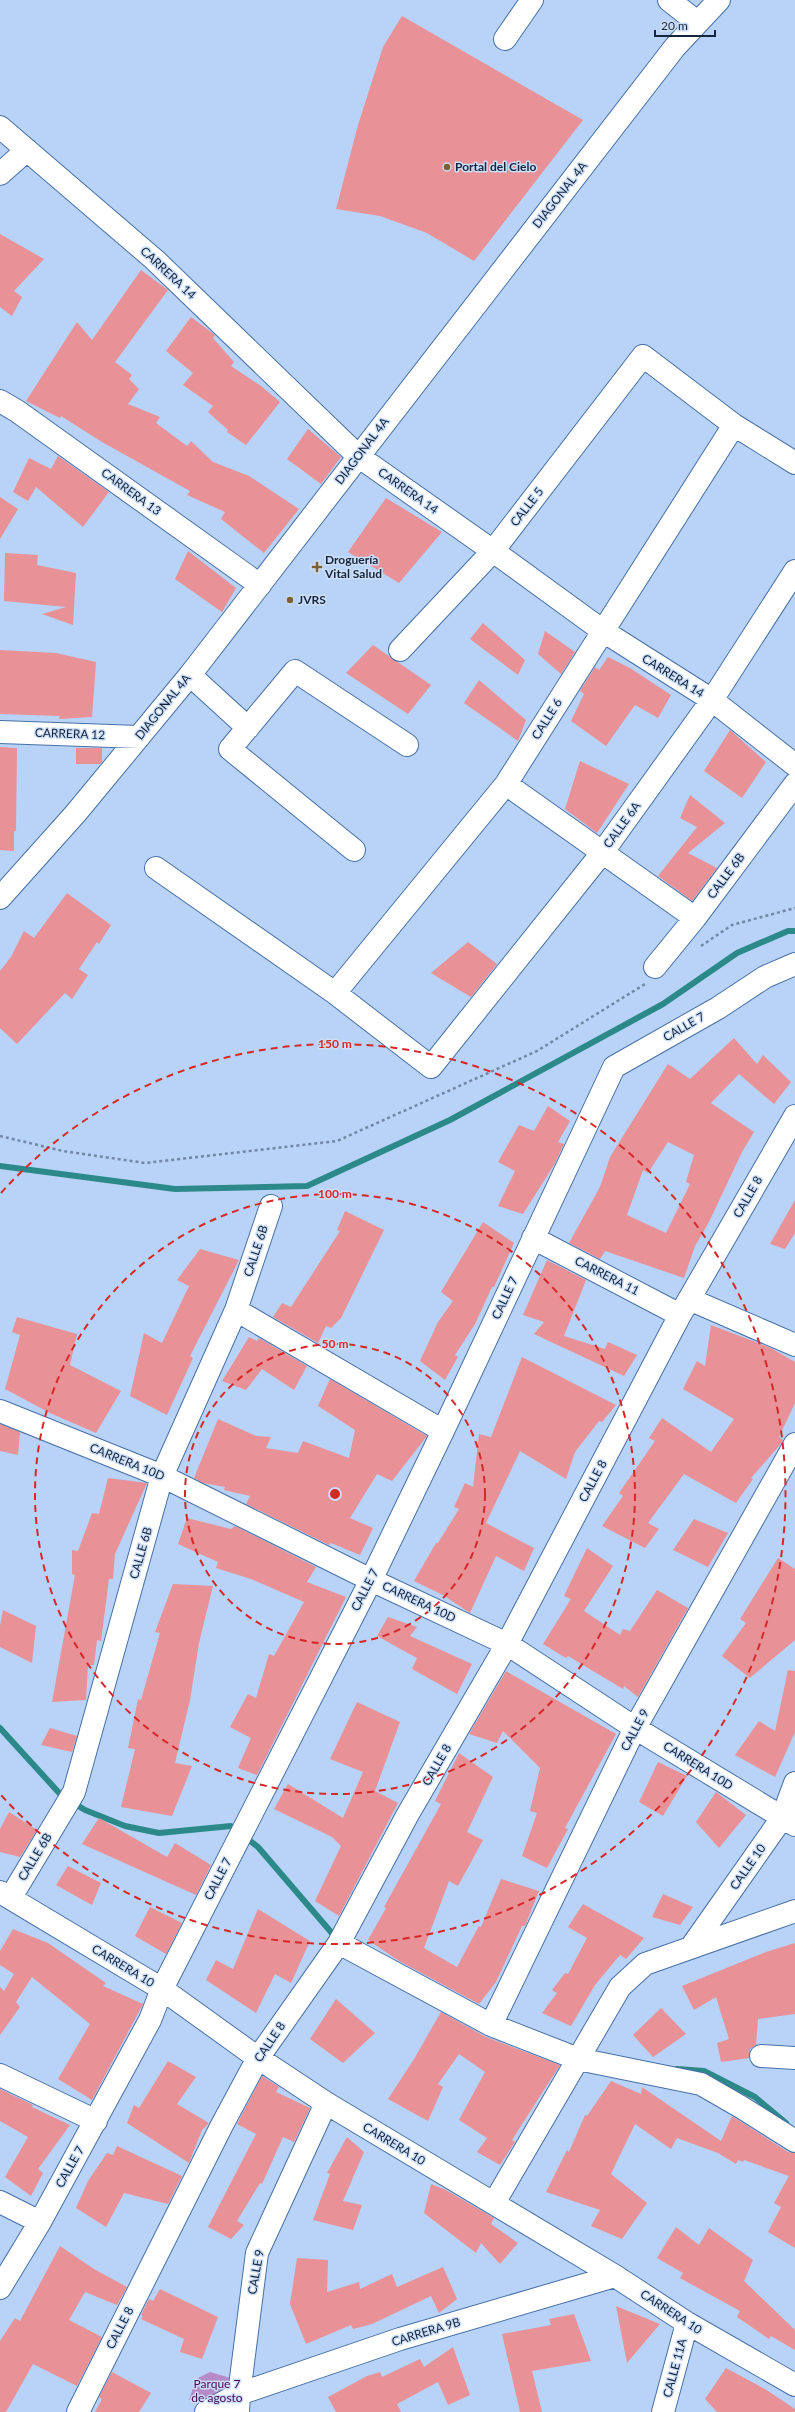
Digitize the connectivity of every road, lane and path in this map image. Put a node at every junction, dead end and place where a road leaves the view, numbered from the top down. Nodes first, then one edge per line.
1 (532, 0) edge
2 (669, 0) edge
3 (719, 0) edge
4 (697, 22) junction
5 (505, 39) dead end
6 (0, 127) edge
7 (27, 150) junction
8 (0, 174) edge
9 (0, 401) edge
10 (734, 425) junction
11 (358, 456) junction
12 (795, 463) edge
13 (493, 551) junction
14 (795, 571) edge
15 (260, 585) junction
16 (603, 631) junction
17 (400, 650) dead end
18 (190, 675) junction
19 (712, 700) junction
20 (248, 728) junction
21 (0, 732) edge
22 (139, 737) junction
23 (408, 745) dead end
24 (795, 764) edge
25 (506, 784) junction
26 (795, 784) edge
27 (354, 850) dead end
28 (602, 853) junction
29 (156, 868) dead end
30 (0, 898) edge
31 (695, 918) junction
32 (795, 964) edge
33 (655, 967) dead end
34 (335, 993) junction
35 (795, 1116) edge
36 (271, 1206) dead end
37 (533, 1238) junction
38 (685, 1307) junction
39 (236, 1310) junction
40 (795, 1345) edge
41 (0, 1411) edge
42 (443, 1431) junction
43 (795, 1444) edge
44 (162, 1476) junction
45 (370, 1580) junction
46 (507, 1644) junction
47 (635, 1728) junction
48 (795, 1783) edge
49 (789, 1822) edge
50 (5, 1894) edge
51 (795, 1911) edge
52 (339, 1943) junction
53 (692, 1946) junction
54 (162, 1990) junction
55 (491, 2024) junction
56 (761, 2056) dead end
57 (258, 2058) junction
58 (795, 2058) edge
59 (578, 2059) junction
60 (0, 2075) edge
61 (326, 2103) junction
62 (96, 2121) junction
63 (795, 2141) edge
64 (0, 2202) edge
65 (494, 2203) junction
66 (40, 2222) junction
67 (615, 2276) junction
68 (0, 2288) edge
69 (687, 2324) junction
70 (795, 2385) edge
71 (238, 2403) edge
72 (78, 2412) edge
73 (206, 2412) edge
74 (663, 2412) edge

1 - 5 street
2 - 4 street
3 - 4 street, DIAGONAL 4A
4 - 11 street, DIAGONAL 4A
6 - 7 street, CARRERA 14
7 - 8 street
7 - 11 street, CARRERA 14
9 - 15 street, CARRERA 13
10 - 12 street
10 - 13 street, CALLE 5
10 - 16 street, CALLE 6
11 - 13 street, CARRERA 14
11 - 15 street, DIAGONAL 4A
13 - 16 street, CARRERA 14
13 - 17 street, CALLE 5
14 - 19 street, CALLE 6A
15 - 18 street, DIAGONAL 4A
16 - 19 street, CARRERA 14
16 - 25 street, CALLE 6
18 - 20 street
18 - 22 street, DIAGONAL 4A
19 - 24 street, CARRERA 14
19 - 28 street, CALLE 6A
20 - 23 street
20 - 27 street
21 - 22 street, CARRERA 12
22 - 30 street, DIAGONAL 4A
25 - 28 street
25 - 34 street, CALLE 6
26 - 31 street, CALLE 6B
28 - 31 street
28 - 34 street, CALLE 6A
29 - 34 street
31 - 33 street, CALLE 6B
32 - 37 street, CALLE 7
35 - 38 street, CALLE 8
36 - 39 street, CALLE 6B
37 - 38 street, CARRERA 11
37 - 42 street, CALLE 7
38 - 40 street, CARRERA 11
38 - 46 street, CALLE 8
39 - 42 street
39 - 44 street, CALLE 6B
41 - 44 street, CARRERA 10D
42 - 45 street, CALLE 7
43 - 47 street, CALLE 9
44 - 45 street, CARRERA 10D
44 - 50 street, CALLE 6B
45 - 46 street, CARRERA 10D
45 - 54 street, CALLE 7
46 - 47 street, CARRERA 10D
46 - 52 street, CALLE 8
47 - 49 street, CARRERA 10D
47 - 55 street, CALLE 9
48 - 49 street, CALLE 10
49 - 53 street, CALLE 10
50 - 54 street, CARRERA 10
51 - 53 street
52 - 55 street
52 - 57 street, CALLE 8
53 - 59 street
54 - 57 street, CARRERA 10
54 - 62 street, CALLE 7
55 - 59 street
56 - 58 street
57 - 61 street, CARRERA 10
57 - 72 street, CALLE 8
59 - 63 street
59 - 65 street
60 - 62 street
61 - 65 street, CARRERA 10
61 - 71 street, CALLE 9
62 - 66 street, CALLE 7
64 - 66 street
65 - 67 street, CARRERA 10
66 - 68 street, CALLE 7
67 - 69 street, CARRERA 10
67 - 71 street, CARRERA 9B
69 - 70 street, CARRERA 10
69 - 74 street, CALLE 11A
71 - 73 street

